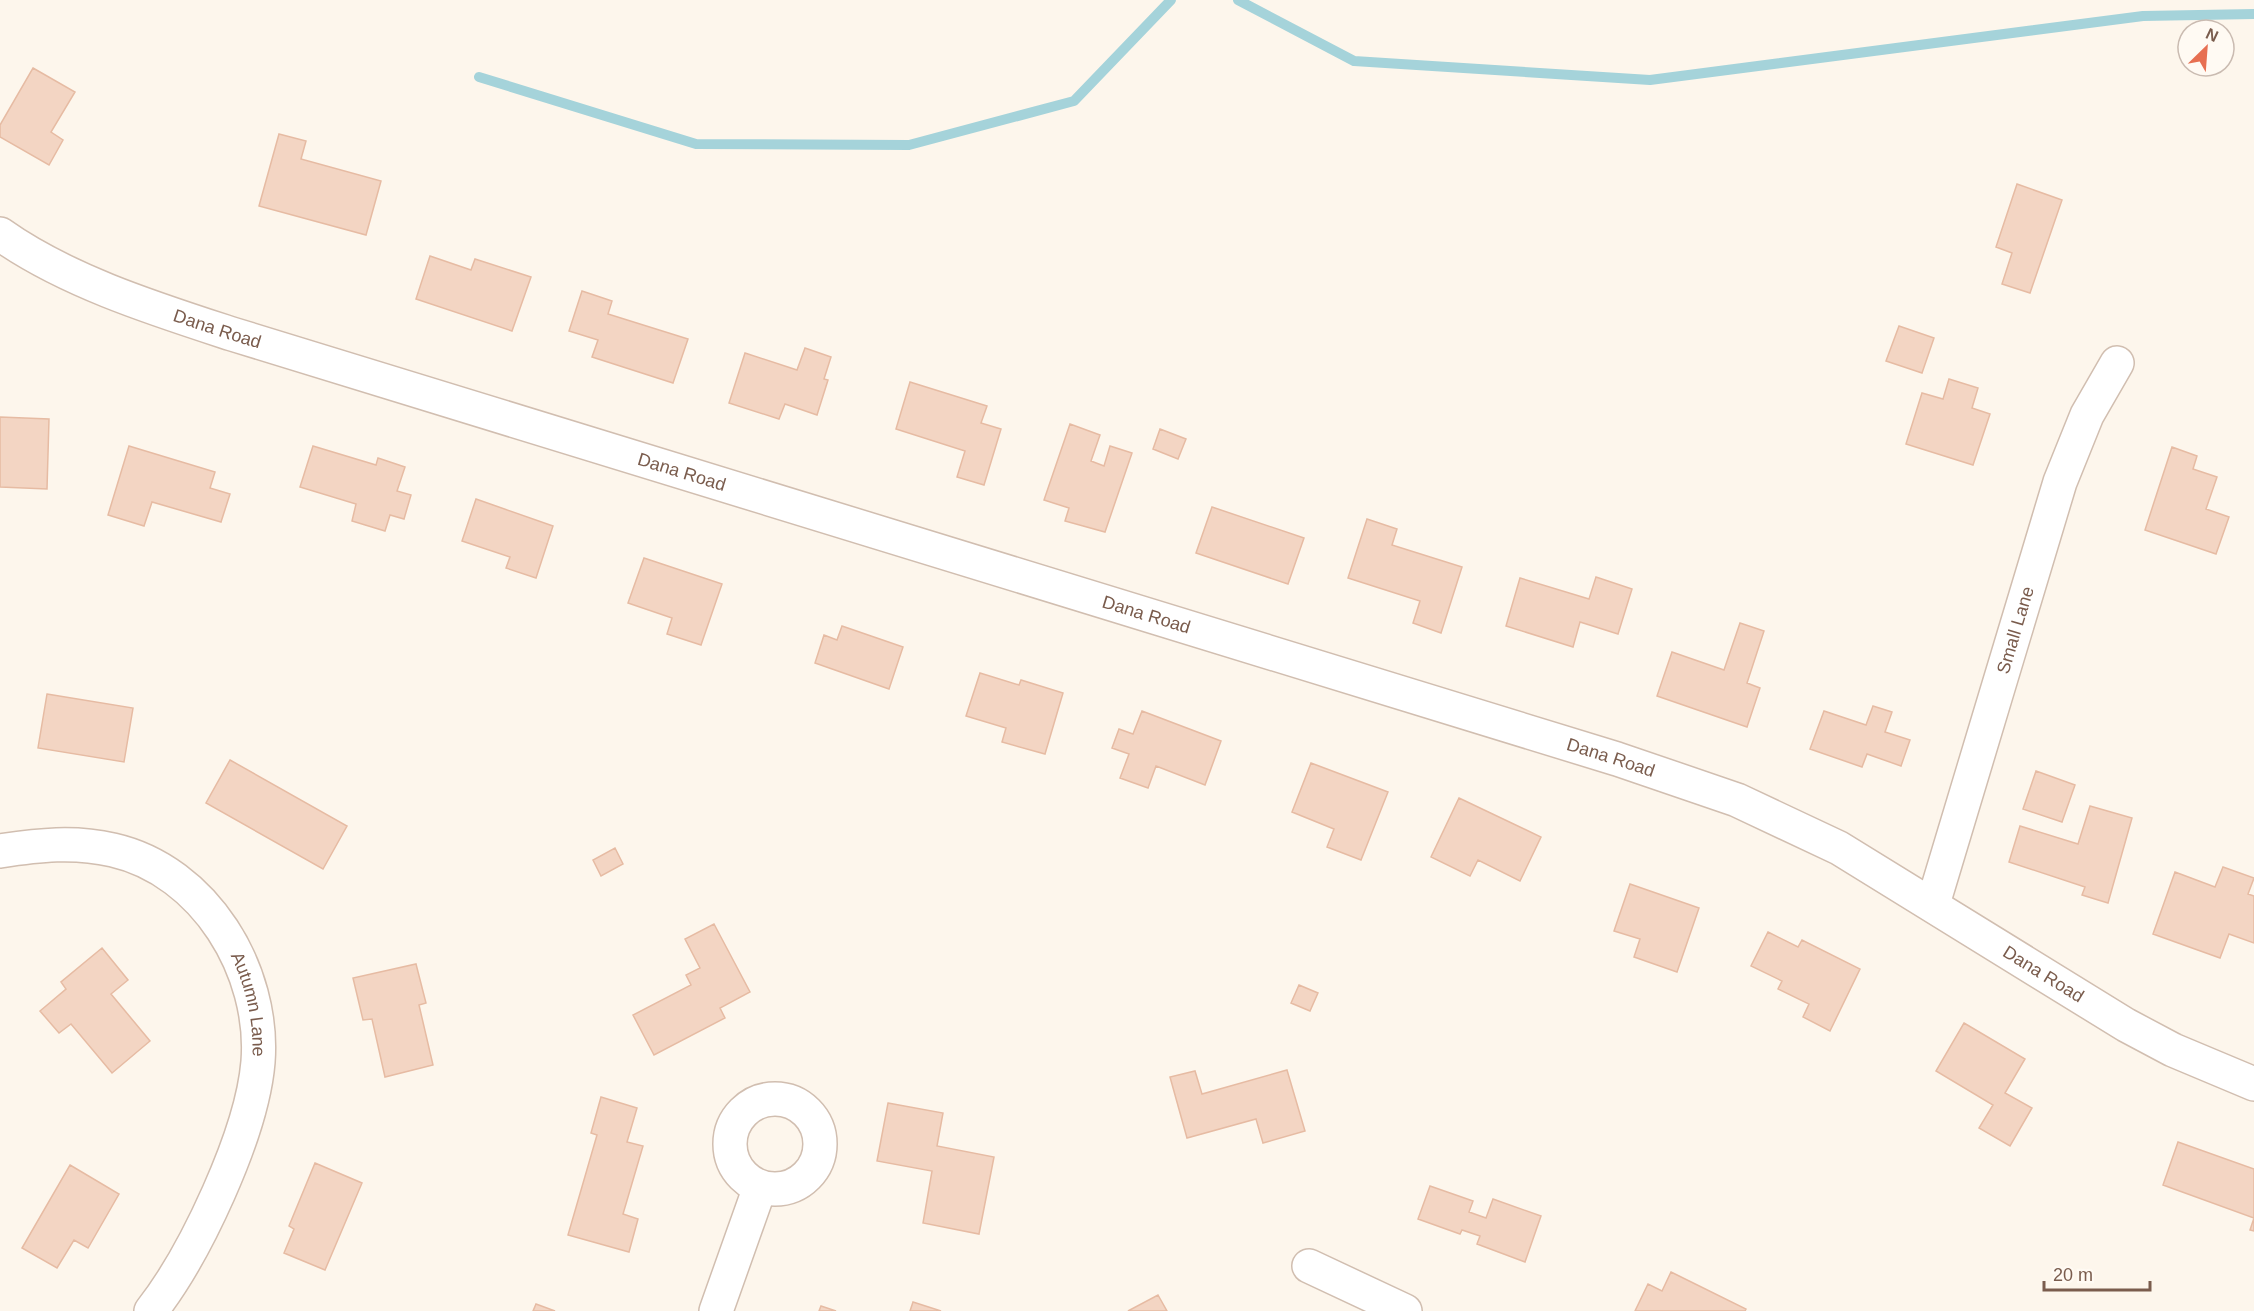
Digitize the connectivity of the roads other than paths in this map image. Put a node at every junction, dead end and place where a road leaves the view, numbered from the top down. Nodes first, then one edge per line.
1 (0, 234) edge
2 (2117, 363) dead end
3 (0, 851) edge
4 (1933, 904) junction
5 (2254, 1084) edge
6 (760, 1186) dead end
7 (1309, 1266) dead end
8 (151, 1311) edge
9 (717, 1311) edge
10 (1405, 1311) edge

1 - 4 street, Dana Road
2 - 4 street, Small Lane
3 - 8 street, Autumn Lane
4 - 5 street, Dana Road
6 - 9 street
7 - 10 street

